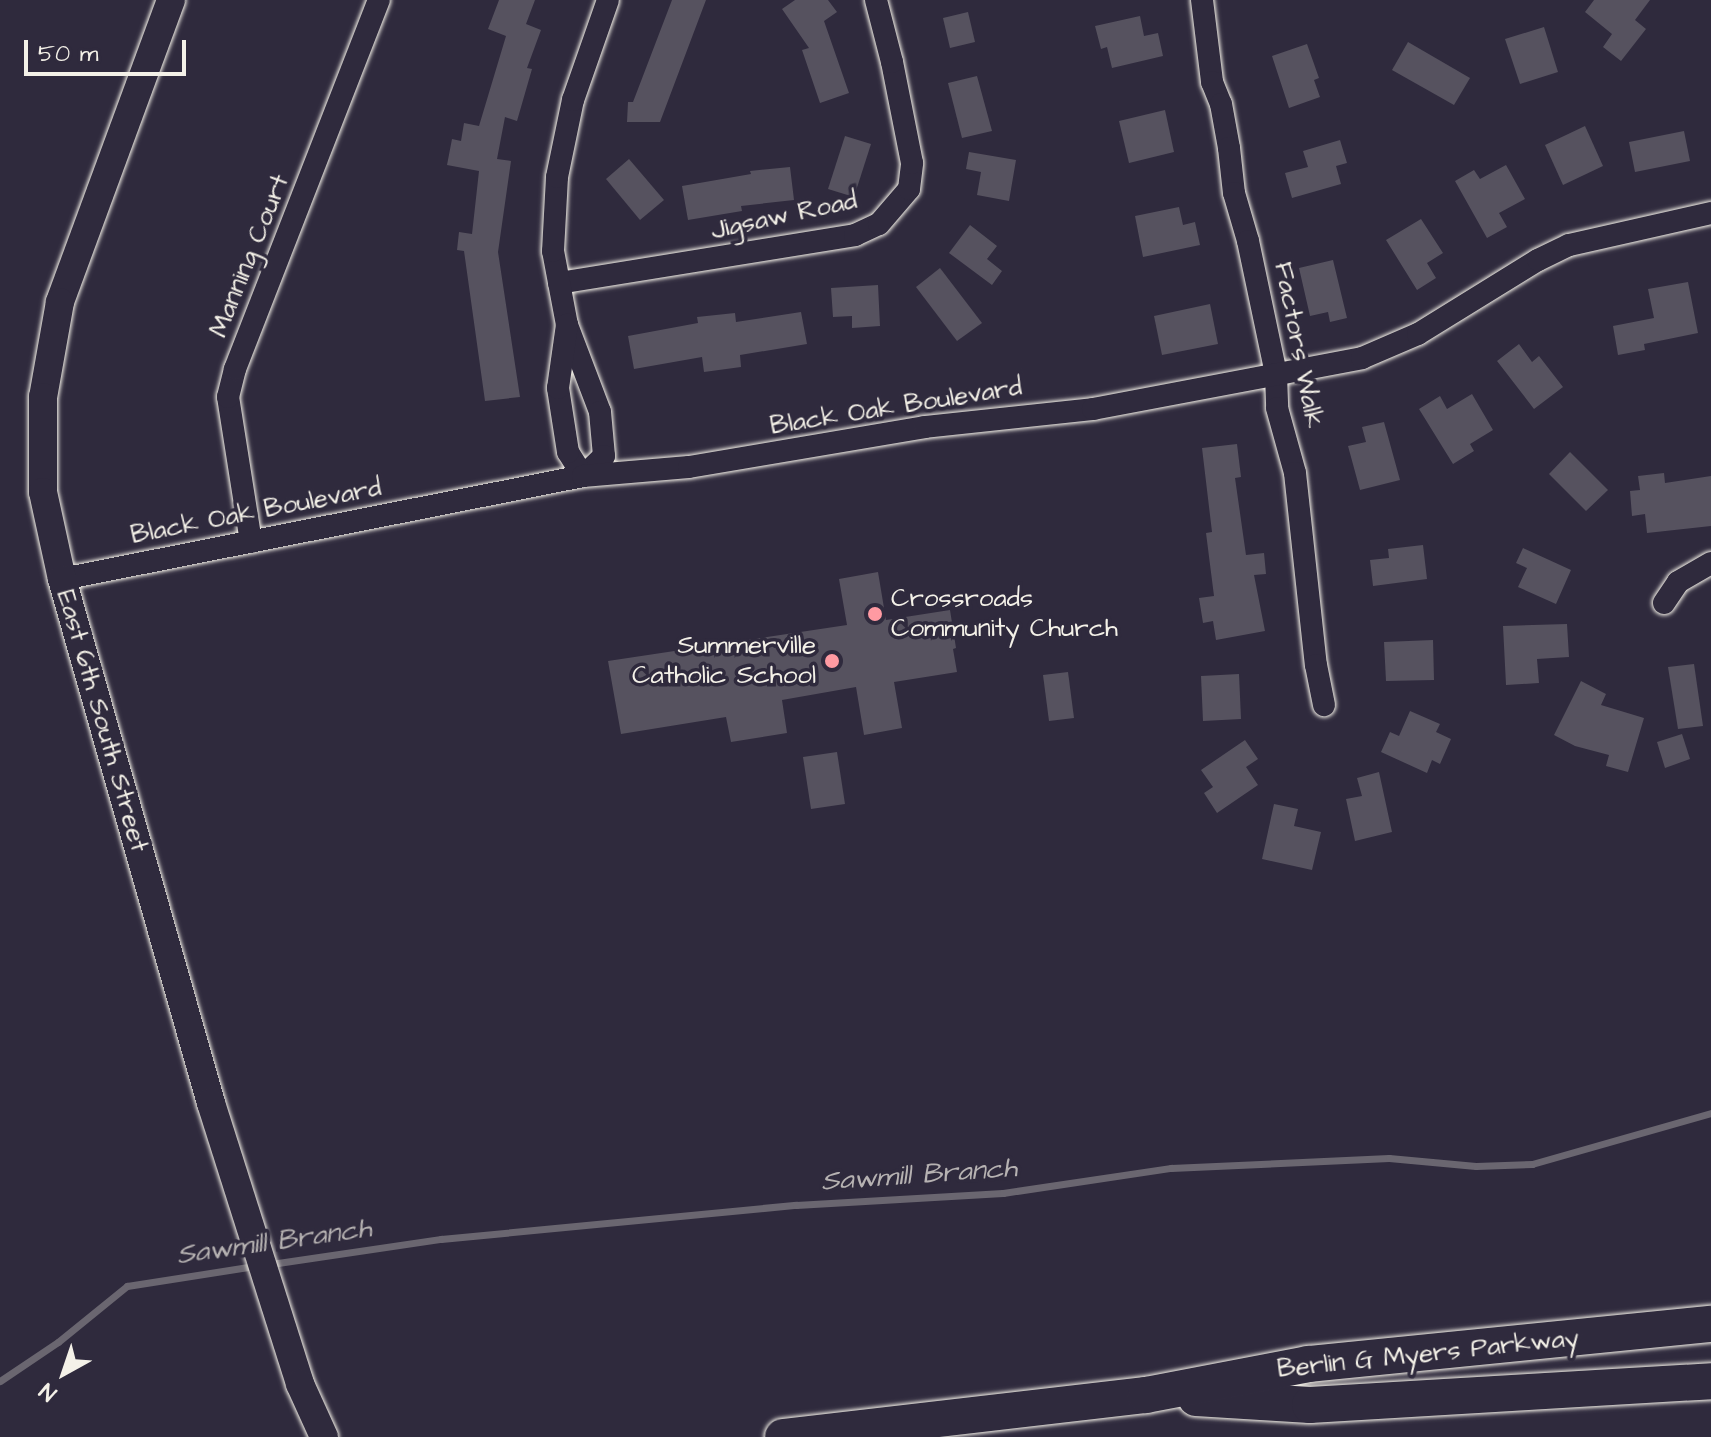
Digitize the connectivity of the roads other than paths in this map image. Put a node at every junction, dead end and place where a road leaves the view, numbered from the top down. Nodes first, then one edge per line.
1 (171, 0) edge
2 (379, 0) edge
3 (608, 0) edge
4 (876, 0) edge
5 (1202, 0) edge
6 (1711, 213) edge
7 (559, 283) junction
8 (567, 325) junction
9 (1276, 374) junction
10 (583, 476) junction
11 (251, 542) junction
12 (1711, 563) edge
13 (62, 579) junction
14 (1664, 603) dead end
15 (1324, 705) dead end
16 (1711, 1324) edge
17 (1711, 1381) edge
18 (1146, 1395) junction
19 (324, 1437) edge
20 (783, 1437) edge

1 - 13 street, East 6th South Street
2 - 11 street, Manning Court
3 - 7 street
4 - 7 street, Jigsaw Road
5 - 9 street, Factors Walk
6 - 9 street, Black Oak Boulevard
7 - 8 street
8 - 10 street
8 - 10 street
9 - 10 street, Black Oak Boulevard
9 - 15 street, Factors Walk
10 - 11 street, Black Oak Boulevard
11 - 13 street, Black Oak Boulevard
12 - 14 street
13 - 19 street, East 6th South Street
16 - 18 main road, Berlin G Myers Parkway
17 - 18 main road, Berlin G Myers Parkway
18 - 20 main road, Berlin G Myers Parkway

